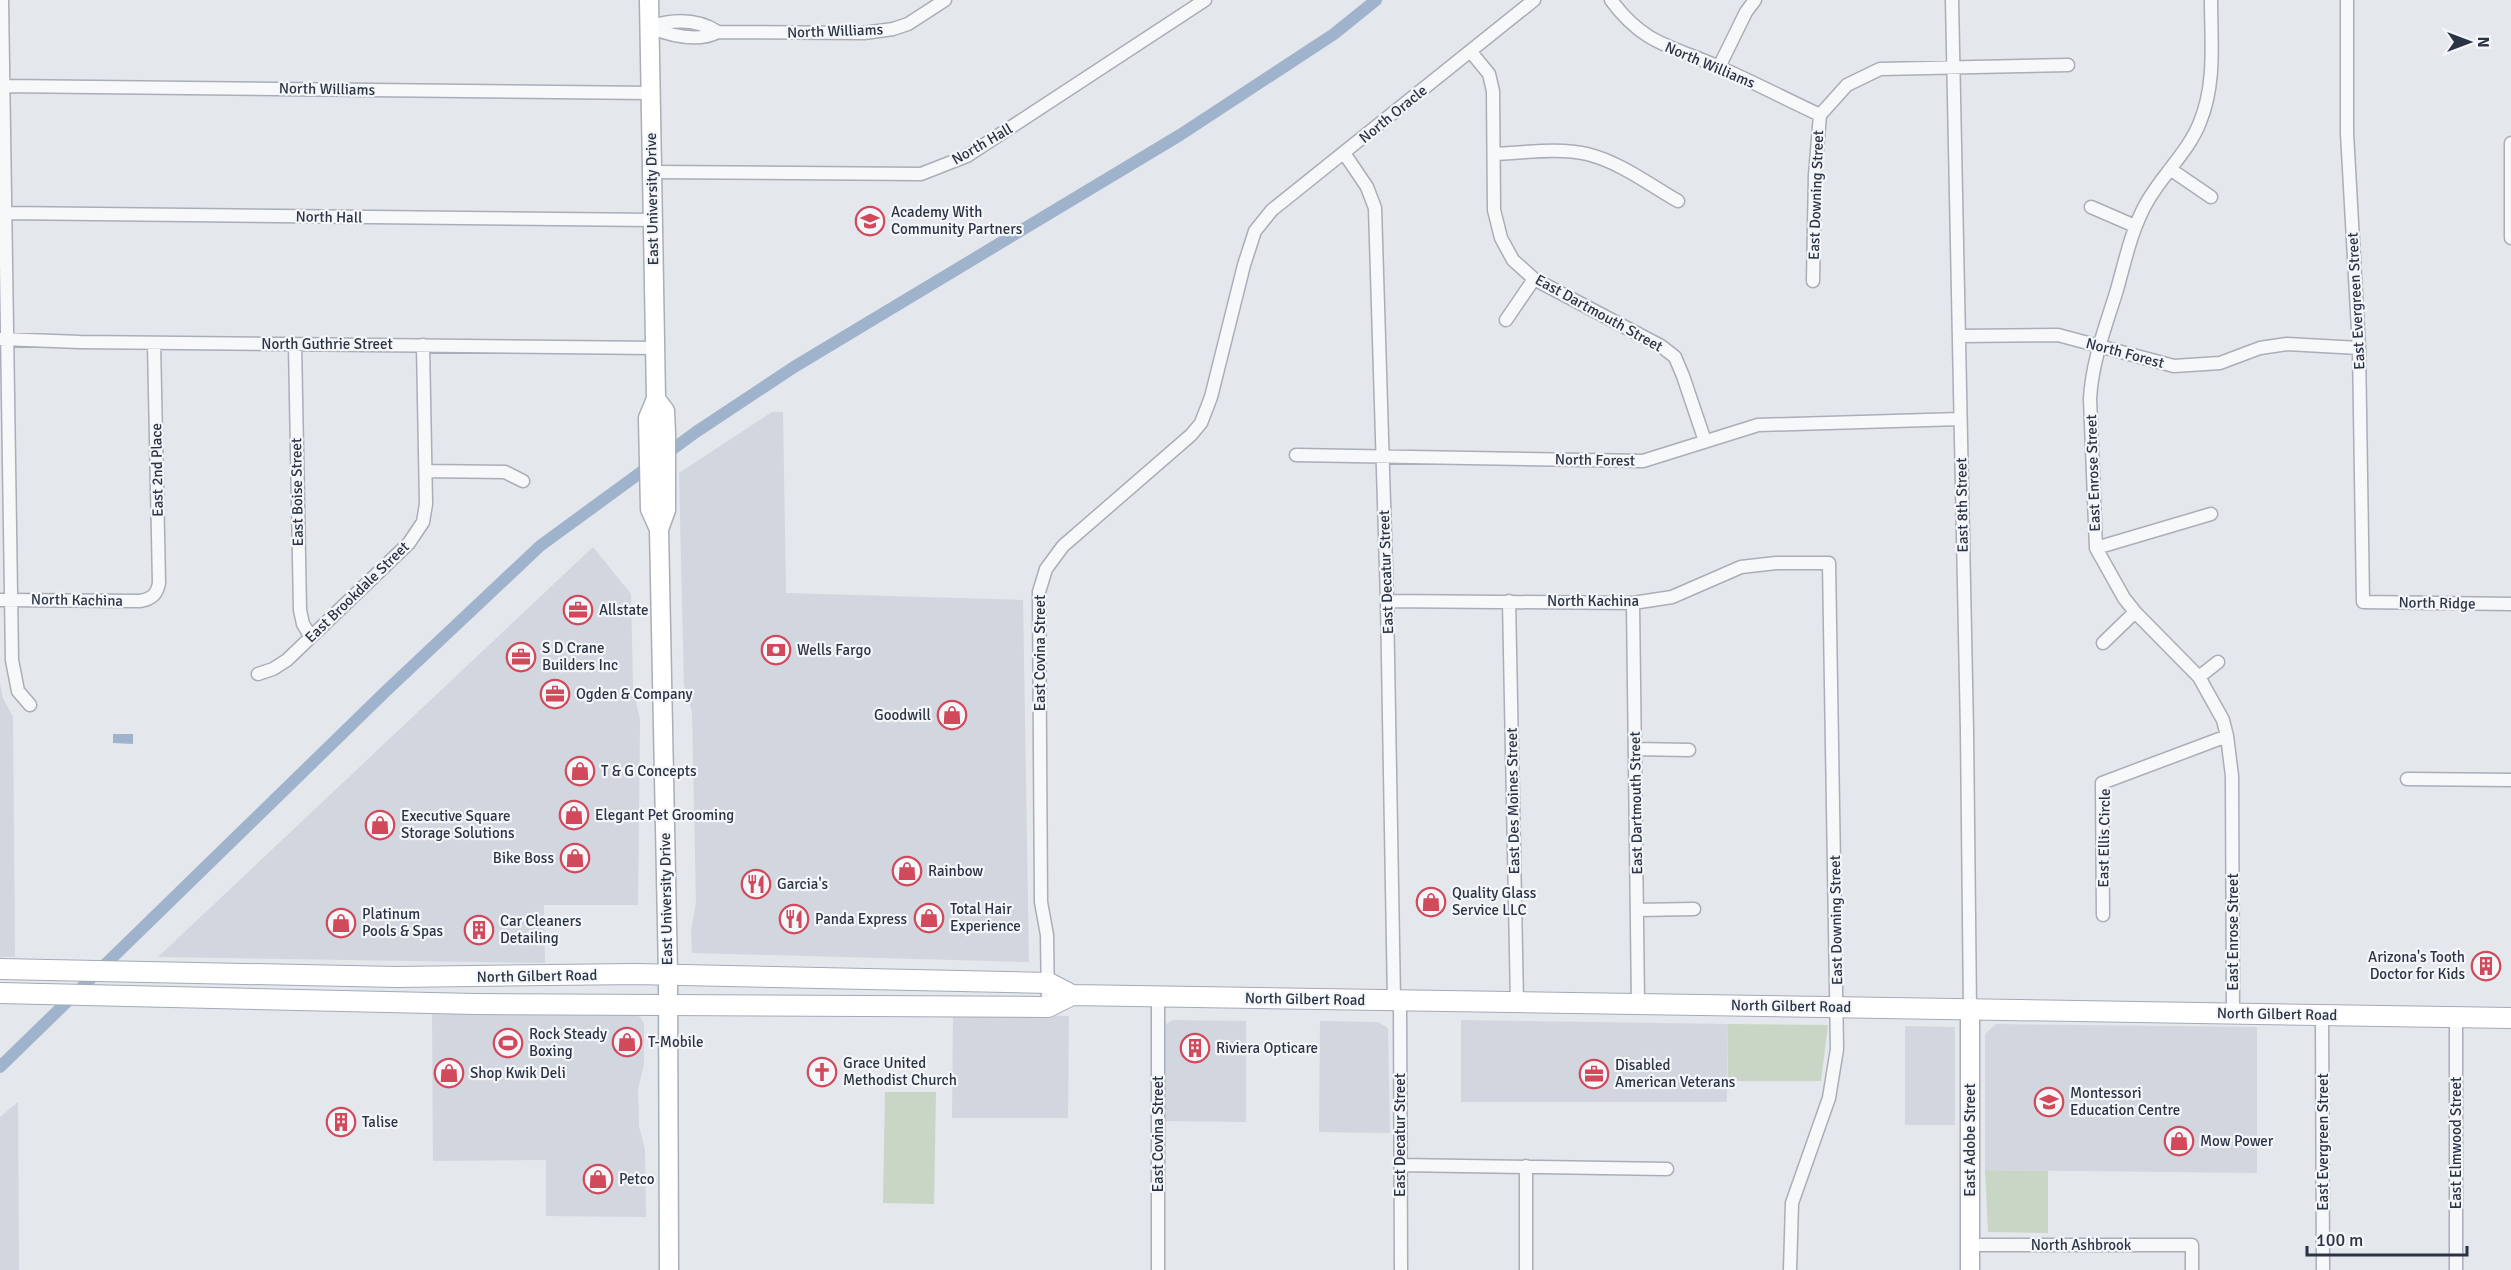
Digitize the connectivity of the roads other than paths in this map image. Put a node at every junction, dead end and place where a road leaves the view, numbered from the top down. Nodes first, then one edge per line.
1 (2, 0) edge
2 (649, 0) edge
3 (945, 0) edge
4 (1205, 0) edge
5 (1534, 0) edge
6 (1611, 0) edge
7 (1755, 0) edge
8 (1952, 0) edge
9 (2211, 0) edge
10 (2347, 0) edge
11 (649, 27) junction
12 (1471, 52) junction
13 (2068, 65) dead end
14 (1719, 67) junction
15 (1952, 67) junction
16 (3, 86) junction
17 (650, 93) junction
18 (1820, 114) junction
19 (2511, 144) edge
20 (1344, 153) junction
21 (1494, 154) junction
22 (2170, 169) junction
23 (652, 172) junction
24 (2211, 196) dead end
25 (1678, 201) dead end
26 (2091, 207) dead end
27 (5, 213) junction
28 (653, 220) junction
29 (2135, 226) junction
30 (1255, 231) joint
31 (2511, 238) edge
32 (1534, 279) junction
33 (1813, 281) dead end
34 (1506, 320) dead end
35 (1959, 336) junction
36 (4, 339) edge
37 (154, 343) junction
38 (295, 344) junction
39 (423, 345) junction
40 (2099, 347) junction
41 (655, 348) junction
42 (2359, 348) junction
43 (656, 399) junction
44 (1960, 419) junction
45 (1705, 441) junction
46 (1296, 455) dead end
47 (1381, 455) junction
48 (426, 471) junction
49 (523, 481) dead end
50 (2211, 514) dead end
51 (658, 529) junction
52 (2096, 548) junction
53 (1829, 563) joint
54 (153, 596) joint
55 (6, 600) edge
56 (1387, 601) junction
57 (1509, 601) junction
58 (2363, 602) joint
59 (1633, 603) junction
60 (2511, 604) edge
61 (2135, 612) junction
62 (311, 637) junction
63 (2103, 643) dead end
64 (2218, 662) dead end
65 (258, 674) dead end
66 (2199, 677) junction
67 (30, 705) dead end
68 (2227, 736) junction
69 (1635, 749) junction
70 (1689, 750) dead end
71 (2406, 779) dead end
72 (2511, 780) edge
73 (1637, 909) junction
74 (1694, 909) dead end
75 (2103, 915) dead end
76 (0, 969) edge
77 (159, 971) junction
78 (668, 975) junction
79 (310, 976) junction
80 (476, 976) junction
81 (885, 980) junction
82 (956, 981) junction
83 (1049, 983) junction
84 (0, 993) edge
85 (1072, 995) junction
86 (158, 996) junction
87 (1158, 997) junction
88 (309, 999) junction
89 (1397, 1000) junction
90 (1516, 1002) junction
91 (476, 1004) junction
92 (667, 1004) junction
93 (1638, 1004) junction
94 (813, 1005) junction
95 (885, 1005) junction
96 (1048, 1006) junction
97 (1838, 1006) junction
98 (1970, 1009) junction
99 (2233, 1013) junction
100 (2322, 1015) junction
101 (2456, 1017) junction
102 (2511, 1018) edge
103 (1400, 1164) junction
104 (1526, 1166) junction
105 (1667, 1168) dead end
106 (1970, 1245) junction
107 (669, 1270) edge
108 (1158, 1270) edge
109 (1401, 1270) edge
110 (1526, 1270) edge
111 (1790, 1270) edge
112 (1970, 1270) edge
113 (2192, 1270) edge
114 (2323, 1270) edge
115 (2456, 1270) edge

1 - 16 street
2 - 11 main road, East University Drive
3 - 11 street, North Williams
4 - 23 street, North Hall
5 - 12 street, North Oracle
6 - 14 street, North Williams
7 - 14 street
8 - 15 street, East 8th Street
9 - 22 street, East Enrose Street
10 - 42 street, East Evergreen Street
11 - 17 main road, East University Drive
12 - 20 street, North Oracle
12 - 21 street, East Dartmouth Street
13 - 15 street, East Downing Street
14 - 18 street, North Williams
15 - 18 street, East Downing Street
15 - 35 street, East 8th Street
16 - 17 street, North Williams
16 - 27 street
17 - 23 main road, East University Drive
18 - 33 street, East Downing Street
19 - 31 street
20 - 30 street, North Oracle
20 - 47 street, East Decatur Street
21 - 25 street
21 - 32 street, East Dartmouth Street
22 - 24 street
22 - 29 street, East Enrose Street
23 - 28 main road, East University Drive
26 - 29 street
27 - 28 street, North Hall
27 - 36 street
28 - 41 main road, East University Drive
29 - 40 street, East Enrose Street
30 - 83 street, East Covina Street
32 - 34 street
32 - 45 street, East Dartmouth Street
35 - 40 street, North Forest
35 - 44 street, East 8th Street
36 - 37 street, North Guthrie Street
36 - 55 street
37 - 38 street, North Guthrie Street
37 - 54 street, East 2nd Place
38 - 39 street, North Guthrie Street
38 - 62 street, East Boise Street
39 - 41 street, North Guthrie Street
39 - 48 street, East Brookdale Street
40 - 42 street, North Forest
40 - 52 street, East Enrose Street
41 - 43 main road, East University Drive
42 - 58 street, East Evergreen Street
43 - 51 main road, East University Drive
43 - 51 main road, East University Drive
44 - 45 street, North Forest
44 - 98 street, East 8th Street
45 - 47 street, North Forest
46 - 47 street, North Forest
47 - 56 street, East Decatur Street
48 - 49 street
48 - 62 street, East Brookdale Street
50 - 52 street
51 - 78 main road, East University Drive
52 - 61 street, East Enrose Street
53 - 59 street, North Kachina
53 - 97 street, East Downing Street
54 - 55 street, North Kachina
55 - 67 street
56 - 57 street, North Kachina
56 - 89 street, East Decatur Street
57 - 59 street, North Kachina
57 - 90 street, East Des Moines Street
58 - 60 street, North Ridge
59 - 69 street, East Dartmouth Street
61 - 63 street
61 - 66 street, East Enrose Street
62 - 65 street, East Brookdale Street
64 - 66 street
66 - 68 street, East Enrose Street
68 - 75 street, East Ellis Circle
68 - 99 street, East Enrose Street
69 - 70 street
69 - 73 street, East Dartmouth Street
71 - 72 street
73 - 74 street
73 - 93 street, East Dartmouth Street
76 - 77 main road, North Gilbert Road
77 - 79 main road, North Gilbert Road
77 - 86 main road
78 - 80 main road, North Gilbert Road
78 - 81 main road, North Gilbert Road
78 - 92 main road, East University Drive
79 - 80 main road, North Gilbert Road
79 - 88 main road
80 - 91 main road
81 - 82 main road, North Gilbert Road
81 - 94 main road
82 - 83 main road, North Gilbert Road
82 - 95 main road
83 - 85 main road, North Gilbert Road
83 - 96 street, East Covina Street
84 - 86 main road, North Gilbert Road
85 - 87 main road, North Gilbert Road
85 - 96 main road, North Gilbert Road
86 - 88 main road, North Gilbert Road
87 - 89 main road, North Gilbert Road
87 - 108 street, East Covina Street
88 - 91 main road, North Gilbert Road
89 - 90 main road, North Gilbert Road
89 - 103 street, East Decatur Street
90 - 93 main road, North Gilbert Road
91 - 92 main road, North Gilbert Road
92 - 94 main road, North Gilbert Road
92 - 107 main road, East University Drive
93 - 97 main road, North Gilbert Road
94 - 95 main road, North Gilbert Road
95 - 96 main road, North Gilbert Road
97 - 98 main road, North Gilbert Road
97 - 111 street, East Downing Street
98 - 99 main road, North Gilbert Road
98 - 106 main road, East Adobe Street
99 - 100 main road, North Gilbert Road
100 - 101 main road, North Gilbert Road
100 - 114 street, East Evergreen Street
101 - 102 main road, North Gilbert Road
101 - 115 street, East Elmwood Street
103 - 104 street
103 - 109 street, East Decatur Street
104 - 105 street
104 - 110 street
106 - 112 main road, East Adobe Street
106 - 113 street, North Ashbrook

